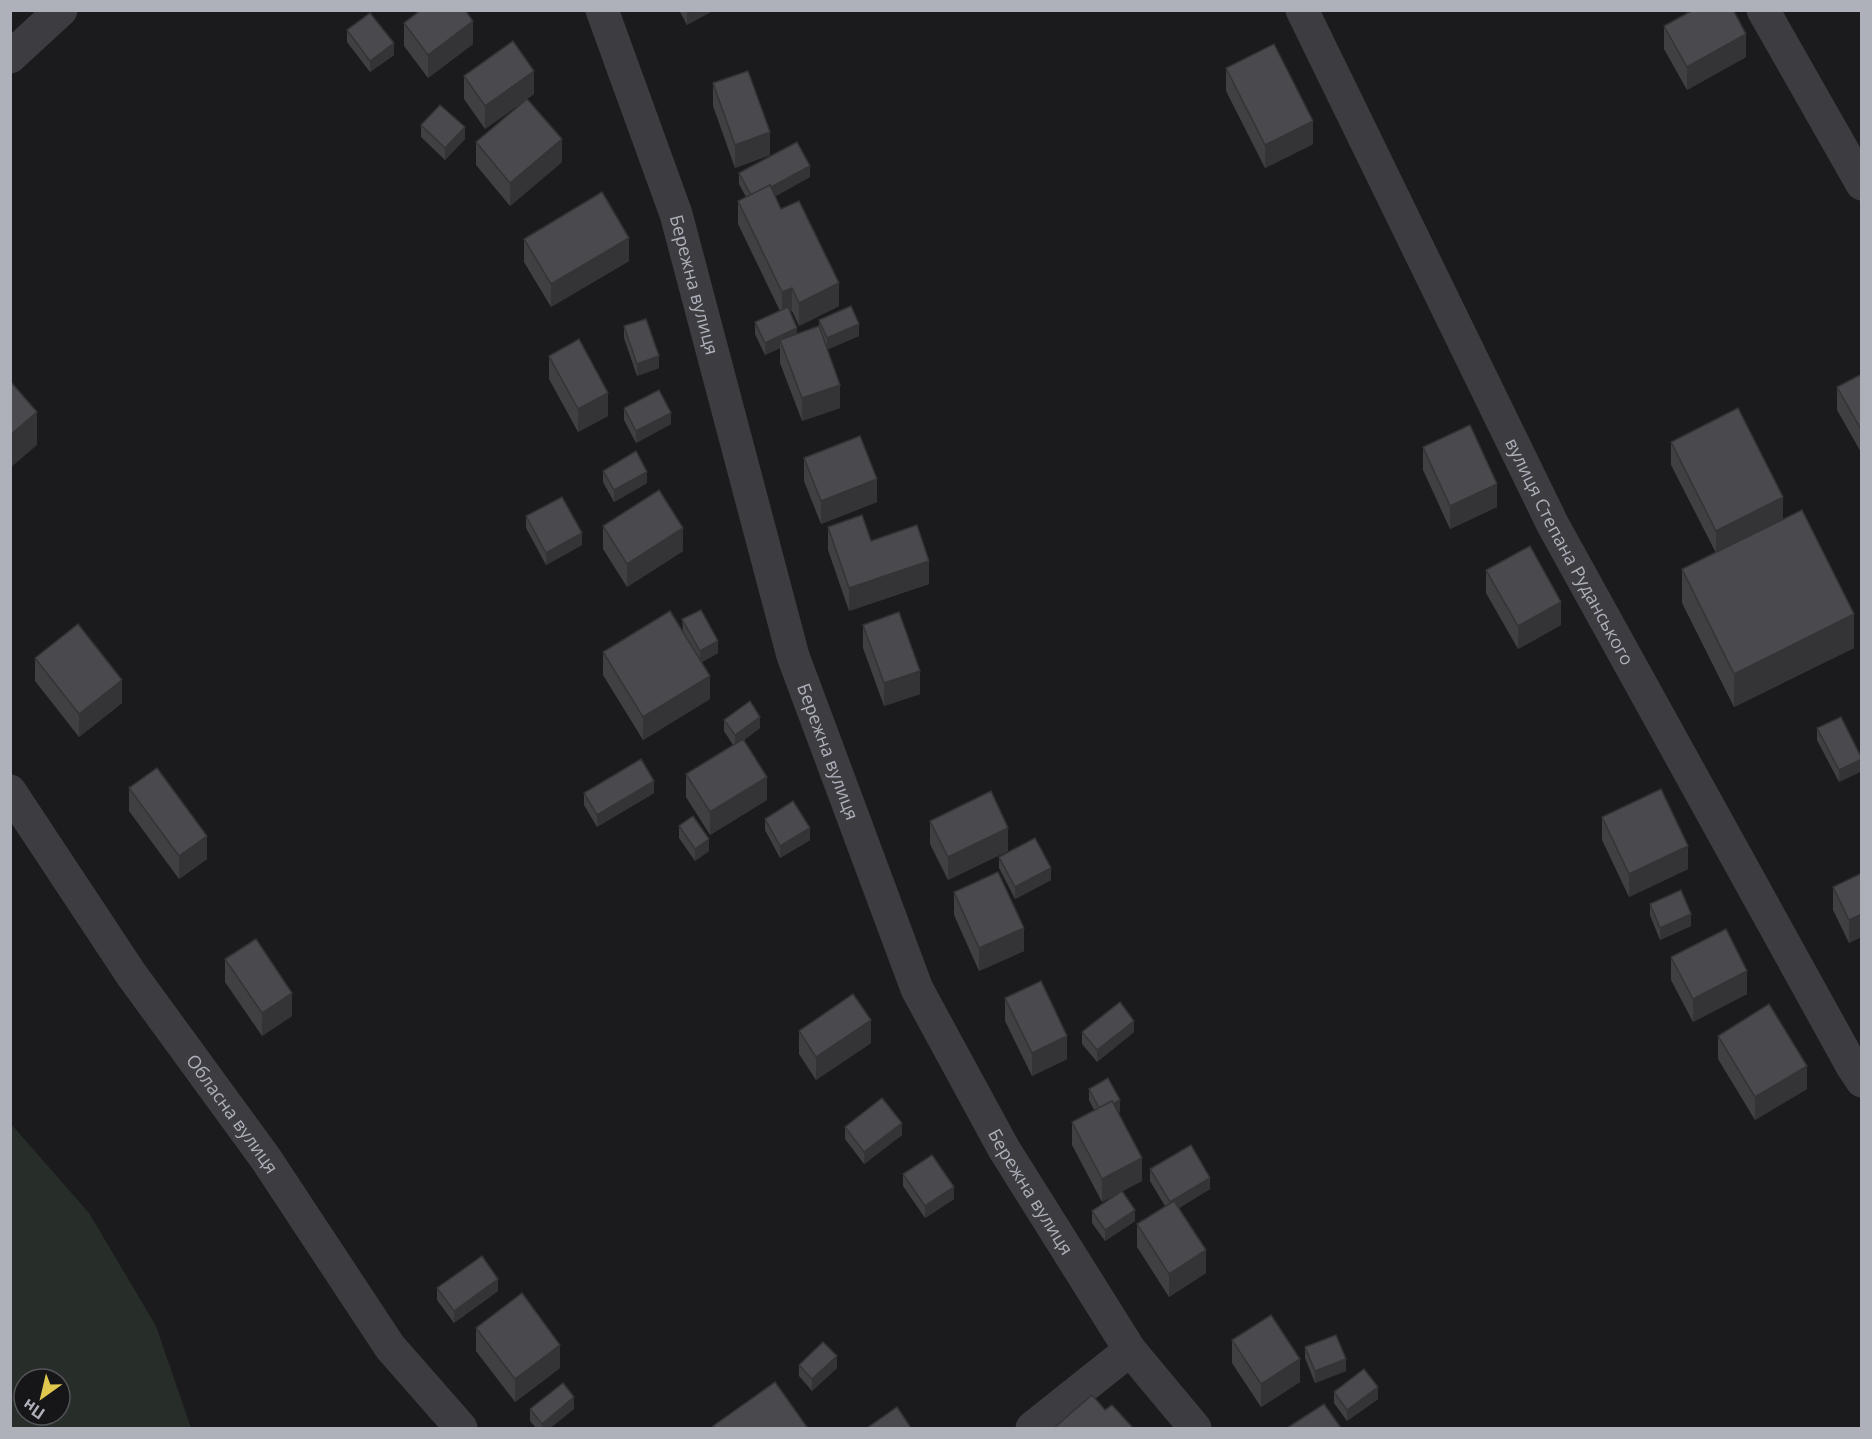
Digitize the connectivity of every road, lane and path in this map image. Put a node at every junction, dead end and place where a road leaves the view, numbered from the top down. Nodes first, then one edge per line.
1 (61, 10) edge
2 (602, 10) edge
3 (1302, 10) edge
4 (1763, 10) edge
5 (10, 57) edge
6 (1862, 184) edge
7 (10, 791) edge
8 (1862, 1081) edge
9 (1130, 1350) junction
10 (461, 1428) edge
11 (1032, 1428) edge
12 (1195, 1428) edge

1 - 5 street
2 - 9 street, Бережна вулиця
3 - 8 street, вулиця Степана Руданського
4 - 6 street
7 - 10 street, Обласна вулиця
9 - 11 street
9 - 12 street, Бережна вулиця

